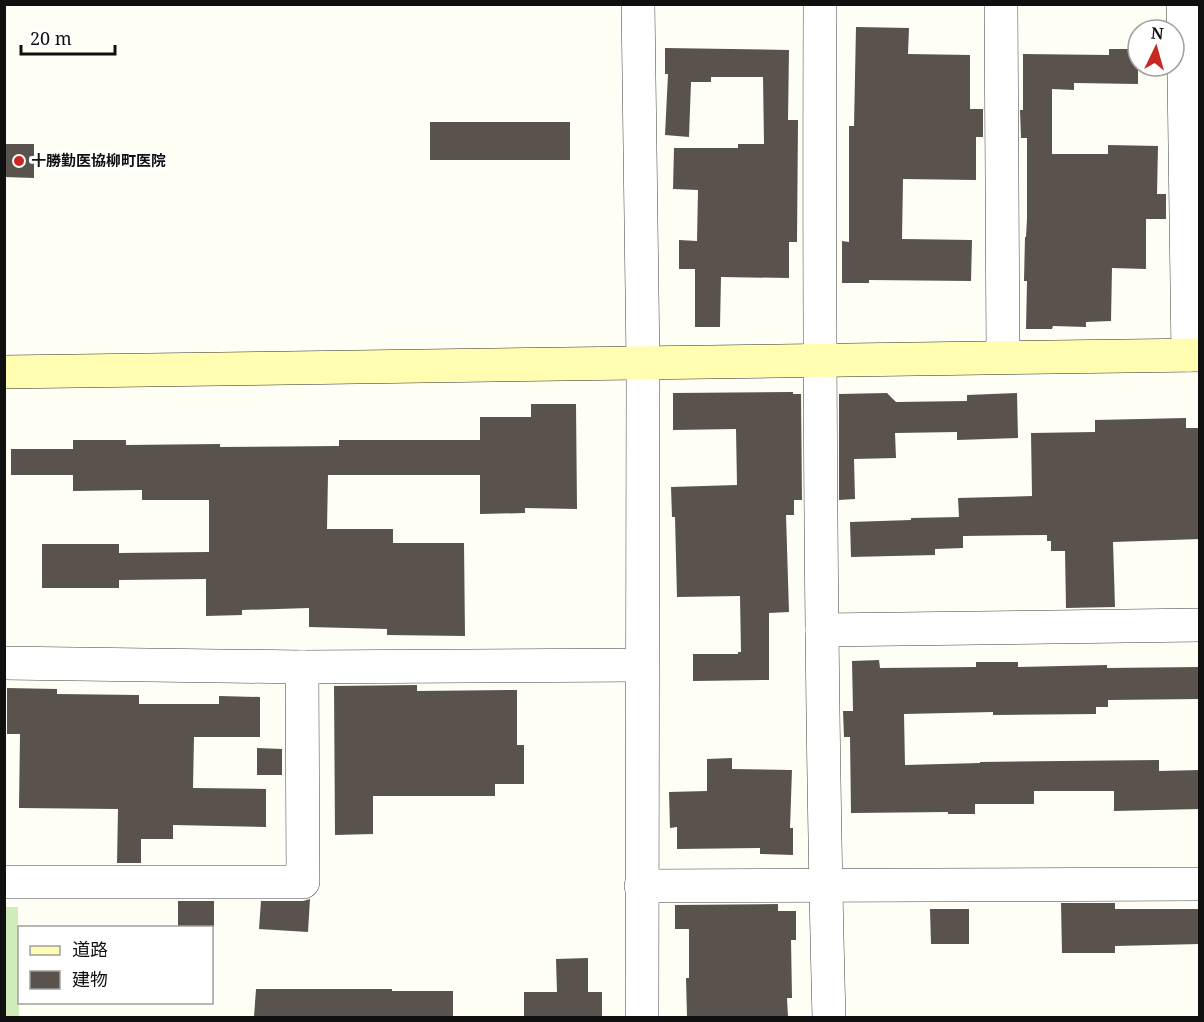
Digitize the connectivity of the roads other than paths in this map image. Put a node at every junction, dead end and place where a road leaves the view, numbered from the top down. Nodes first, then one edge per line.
1 (638, 4) edge
2 (820, 4) edge
3 (1001, 4) edge
4 (1183, 4) edge
5 (1194, 355) edge
6 (1003, 357) junction
7 (819, 361) junction
8 (643, 363) junction
9 (4, 372) edge
10 (1200, 625) edge
11 (822, 630) junction
12 (4, 663) edge
13 (642, 665) junction
14 (303, 667) junction
15 (4, 882) edge
16 (1200, 884) edge
17 (826, 885) junction
18 (641, 886) junction
19 (642, 1017) edge
20 (829, 1017) edge

1 - 8 street
2 - 7 street
3 - 6 street
4 - 5 street
5 - 6 street
6 - 7 street
7 - 8 street
7 - 11 street
8 - 9 street
8 - 13 street
10 - 11 street
11 - 17 street
12 - 14 street
13 - 14 street
13 - 18 street
14 - 15 street
16 - 17 street
17 - 18 street
17 - 20 street
18 - 19 street

